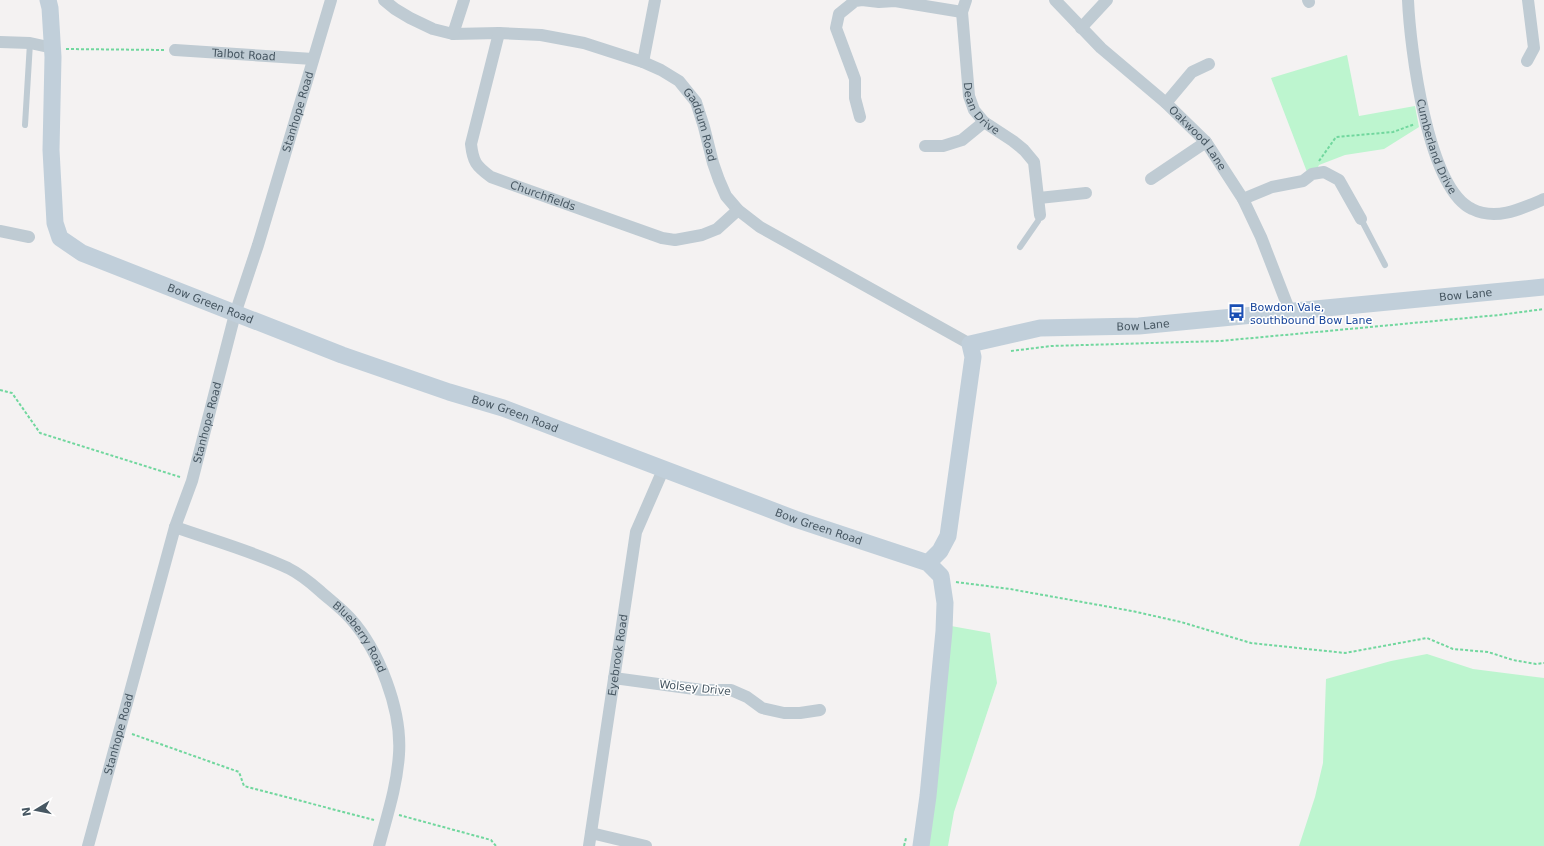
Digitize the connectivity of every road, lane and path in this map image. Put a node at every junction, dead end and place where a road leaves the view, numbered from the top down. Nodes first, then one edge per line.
1 (48, 0) edge
2 (331, 0) edge
3 (384, 0) edge
4 (464, 0) edge
5 (655, 0) edge
6 (966, 0) edge
7 (1055, 0) edge
8 (1107, 0) edge
9 (1408, 0) edge
10 (1528, 0) edge
11 (962, 12) junction
12 (1081, 28) junction
13 (499, 33) junction
14 (453, 34) junction
15 (0, 42) edge
16 (30, 43) junction
17 (53, 48) junction
18 (175, 50) joint
19 (313, 59) junction
20 (1527, 61) dead end
21 (643, 62) junction
22 (1209, 64) dead end
23 (1166, 103) junction
24 (860, 117) dead end
25 (1425, 120) junction
26 (984, 122) junction
27 (25, 125) dead end
28 (1206, 142) junction
29 (925, 146) dead end
30 (1314, 174) junction
31 (1151, 179) dead end
32 (1086, 193) dead end
33 (1039, 198) junction
34 (1243, 199) junction
35 (1544, 199) edge
36 (738, 210) junction
37 (1040, 215) joint
38 (1361, 220) joint
39 (0, 231) edge
40 (28, 237) dead end
41 (1020, 247) dead end
42 (1385, 265) dead end
43 (1544, 287) edge
44 (1544, 309) edge
45 (1290, 312) junction
46 (236, 314) junction
47 (970, 344) junction
48 (1005, 352) dead end
49 (0, 390) edge
50 (663, 470) junction
51 (192, 481) junction
52 (174, 527) junction
53 (928, 563) junction
54 (941, 581) junction
55 (1544, 663) edge
56 (614, 678) junction
57 (820, 710) dead end
58 (119, 729) junction
59 (387, 818) junction
60 (591, 833) junction
61 (88, 846) edge
62 (379, 846) edge
63 (496, 846) edge
64 (589, 846) edge
65 (646, 846) edge
66 (921, 846) edge

1 - 17 main road, Bow Green Road
2 - 19 street, Stanhope Road
3 - 14 street, Gaddum Road
4 - 14 street
5 - 21 street
6 - 11 street, Dean Drive
7 - 12 street, Oakwood Lane
8 - 12 street
9 - 25 street, Cumberland Drive
10 - 20 street
11 - 24 street
11 - 26 street, Dean Drive
12 - 23 street, Oakwood Lane
13 - 14 street, Gaddum Road
13 - 21 street, Gaddum Road
13 - 36 street, Churchfields
15 - 16 street
16 - 17 street
16 - 27 lane
17 - 18 path
17 - 46 main road, Bow Green Road
18 - 19 street, Talbot Road
19 - 46 street, Stanhope Road
21 - 36 street, Gaddum Road
22 - 23 street
23 - 28 street, Oakwood Lane
25 - 30 path
25 - 35 street, Cumberland Drive
26 - 29 street
26 - 33 street, Dean Drive
28 - 31 street
28 - 34 street, Oakwood Lane
30 - 34 street
30 - 38 street
32 - 33 street
33 - 37 street, Dean Drive
34 - 45 street, Oakwood Lane
36 - 47 street, Gaddum Road
37 - 41 lane
38 - 42 lane
39 - 40 street
43 - 45 main road, Bow Lane
44 - 48 path
45 - 47 main road, Bow Lane
46 - 50 main road, Bow Green Road
46 - 51 street, Stanhope Road
47 - 53 main road
49 - 51 path
50 - 53 main road, Bow Green Road
50 - 56 street, Eyebrook Road
51 - 52 street, Stanhope Road
52 - 58 street, Stanhope Road
52 - 59 street, Blueberry Road
53 - 54 main road
54 - 55 path
54 - 66 main road
56 - 57 street, Wolsey Drive
56 - 60 street, Eyebrook Road
58 - 59 path
58 - 61 street, Stanhope Road
59 - 62 street, Blueberry Road
59 - 63 path
60 - 64 street, Eyebrook Road
60 - 65 street

